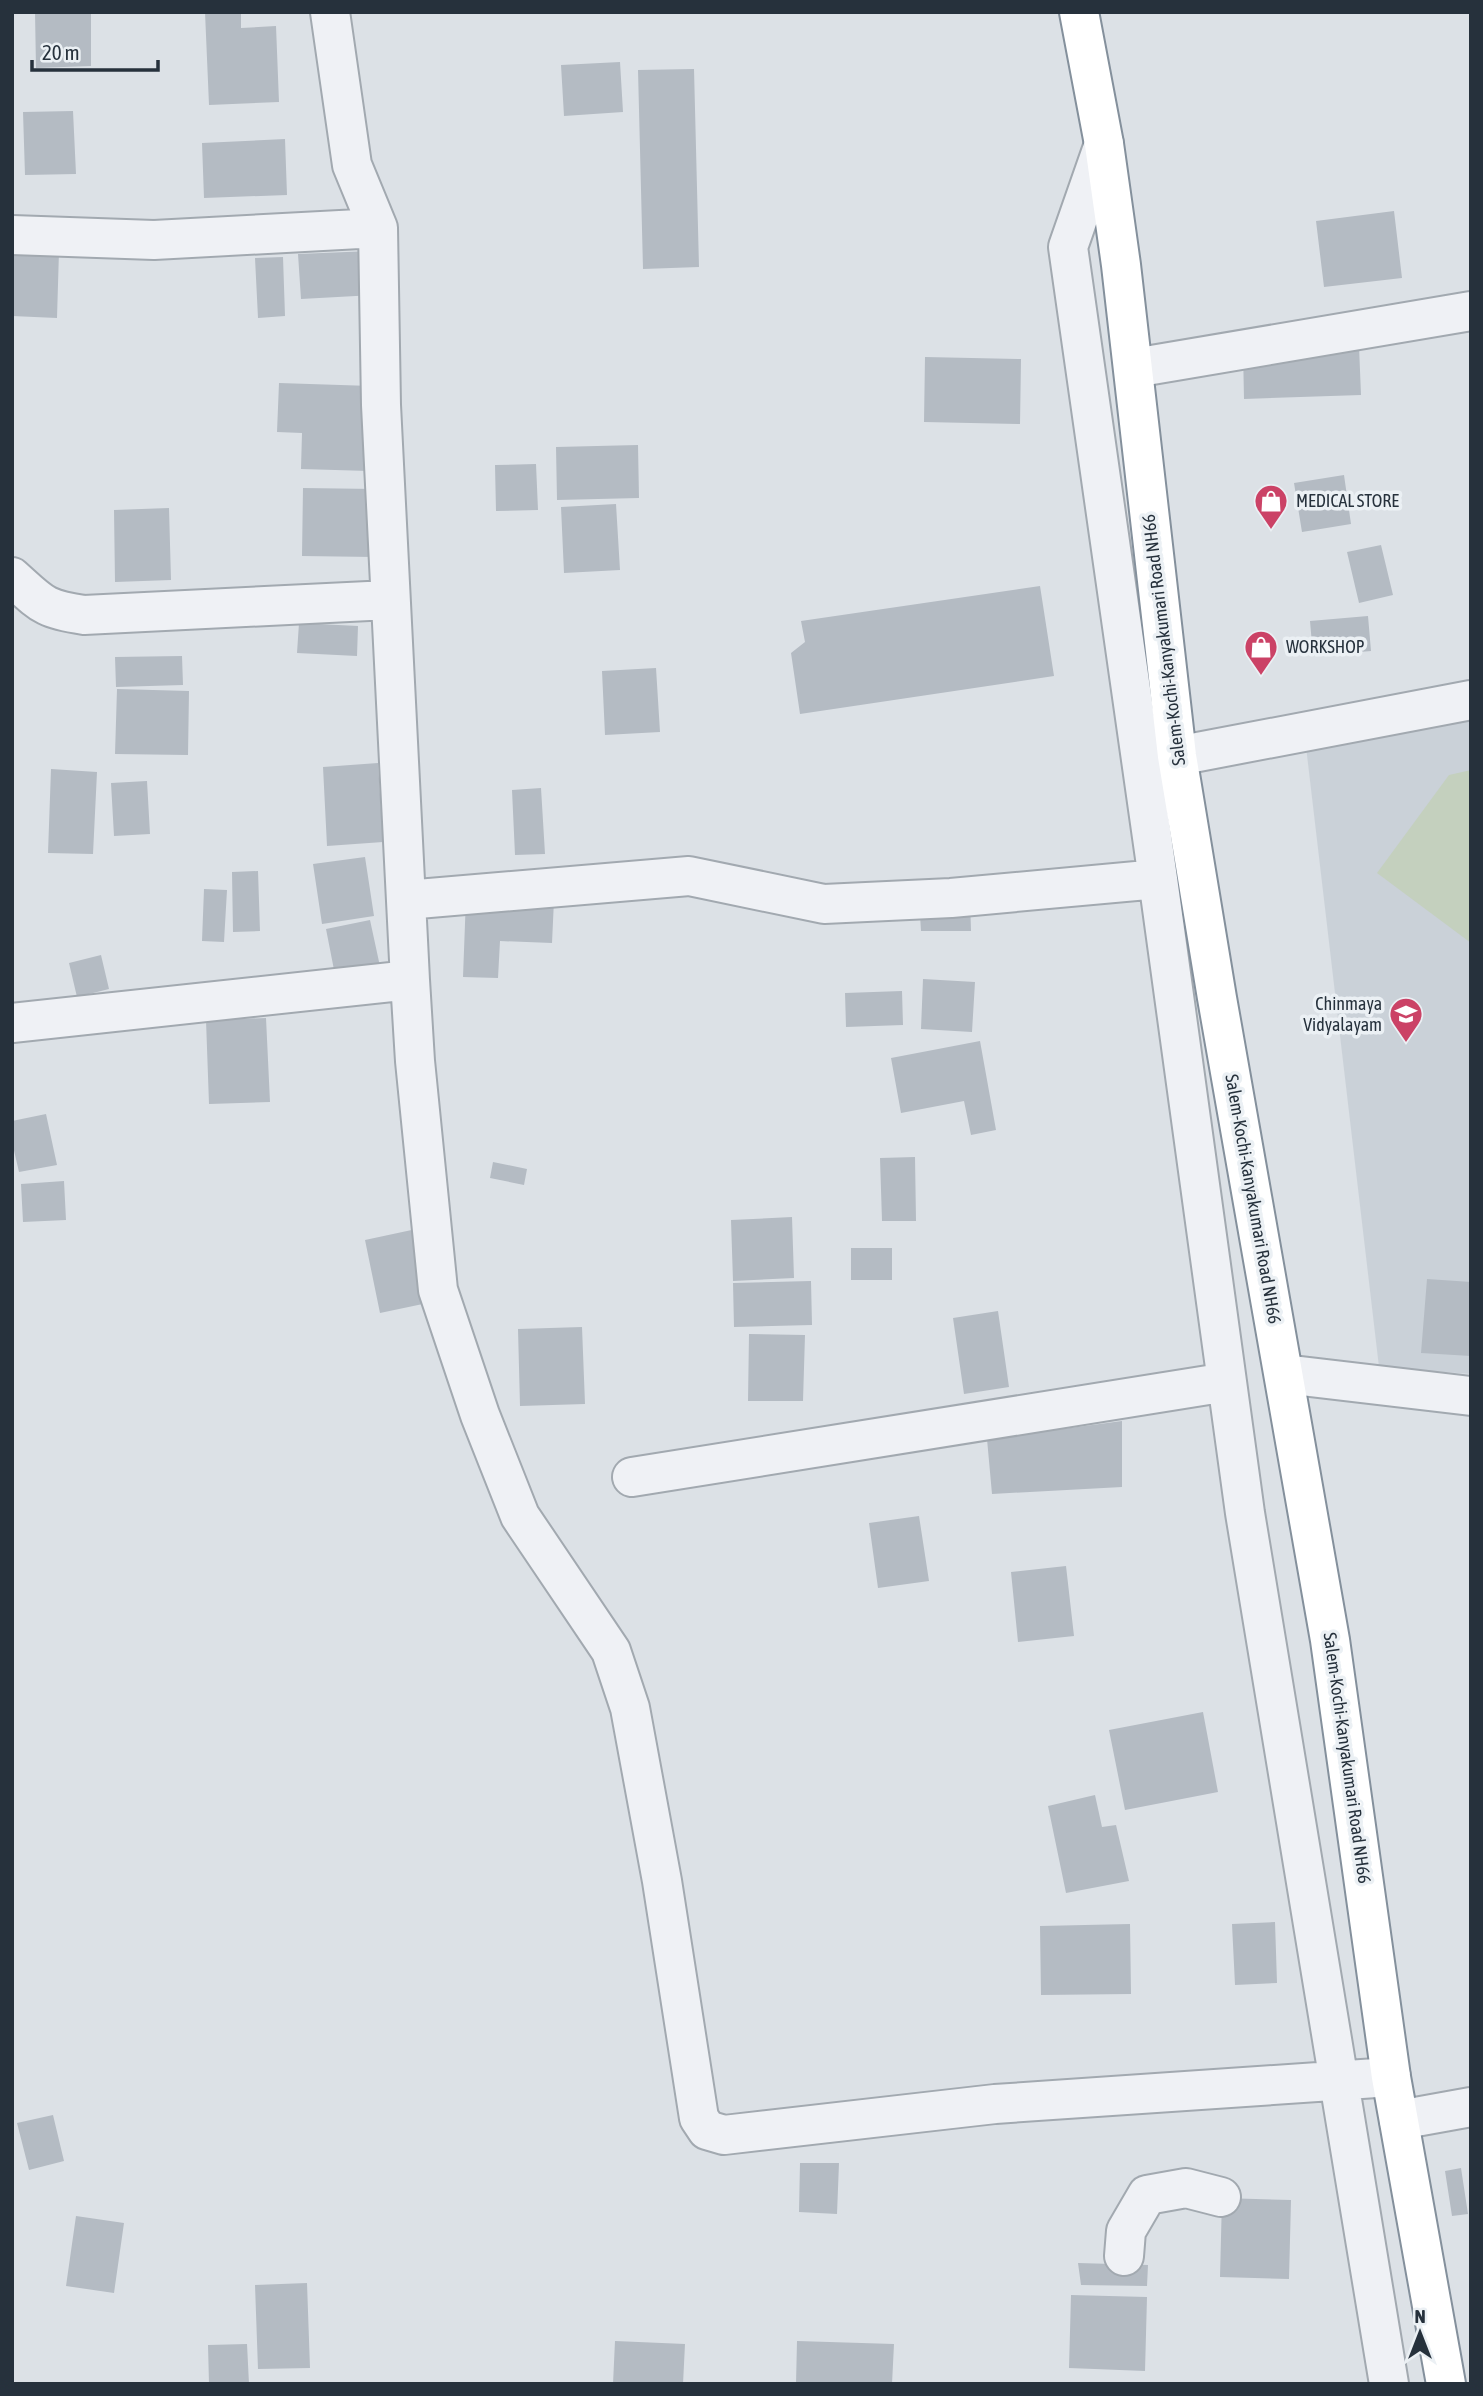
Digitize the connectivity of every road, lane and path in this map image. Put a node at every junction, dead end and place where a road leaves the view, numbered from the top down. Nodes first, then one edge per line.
1 (330, 12) edge
2 (1079, 12) edge
3 (1104, 144) junction
4 (378, 228) junction
5 (12, 235) edge
6 (1471, 311) edge
7 (1133, 368) junction
8 (12, 577) edge
9 (390, 600) junction
10 (1471, 700) edge
11 (1177, 756) junction
12 (1158, 879) junction
13 (406, 900) junction
14 (410, 980) junction
15 (12, 1023) edge
16 (1284, 1374) junction
17 (1227, 1382) junction
18 (1471, 1396) edge
19 (632, 1477) dead end
20 (1391, 2077) junction
21 (1339, 2080) junction
22 (1471, 2107) edge
23 (1399, 2120) junction
24 (1221, 2197) dead end
25 (1125, 2256) dead end
26 (1389, 2384) edge
27 (1446, 2384) edge

1 - 4 street
2 - 3 highway, Salem-Kochi-Kanyakumari Road NH66
3 - 7 highway, Salem-Kochi-Kanyakumari Road NH66
3 - 12 street
4 - 5 street
4 - 9 street
6 - 7 street
7 - 11 highway, Salem-Kochi-Kanyakumari Road NH66
8 - 9 street
9 - 13 street
10 - 11 street
11 - 16 highway, Salem-Kochi-Kanyakumari Road NH66
12 - 13 street
12 - 17 street
13 - 14 street
14 - 15 street
14 - 21 street
16 - 18 street
16 - 20 highway, Salem-Kochi-Kanyakumari Road NH66
17 - 19 street
17 - 21 street
20 - 21 street
20 - 23 highway, Salem-Kochi-Kanyakumari Road NH66
21 - 26 street
22 - 23 street
23 - 27 highway, Salem-Kochi-Kanyakumari Road NH66
24 - 25 street

